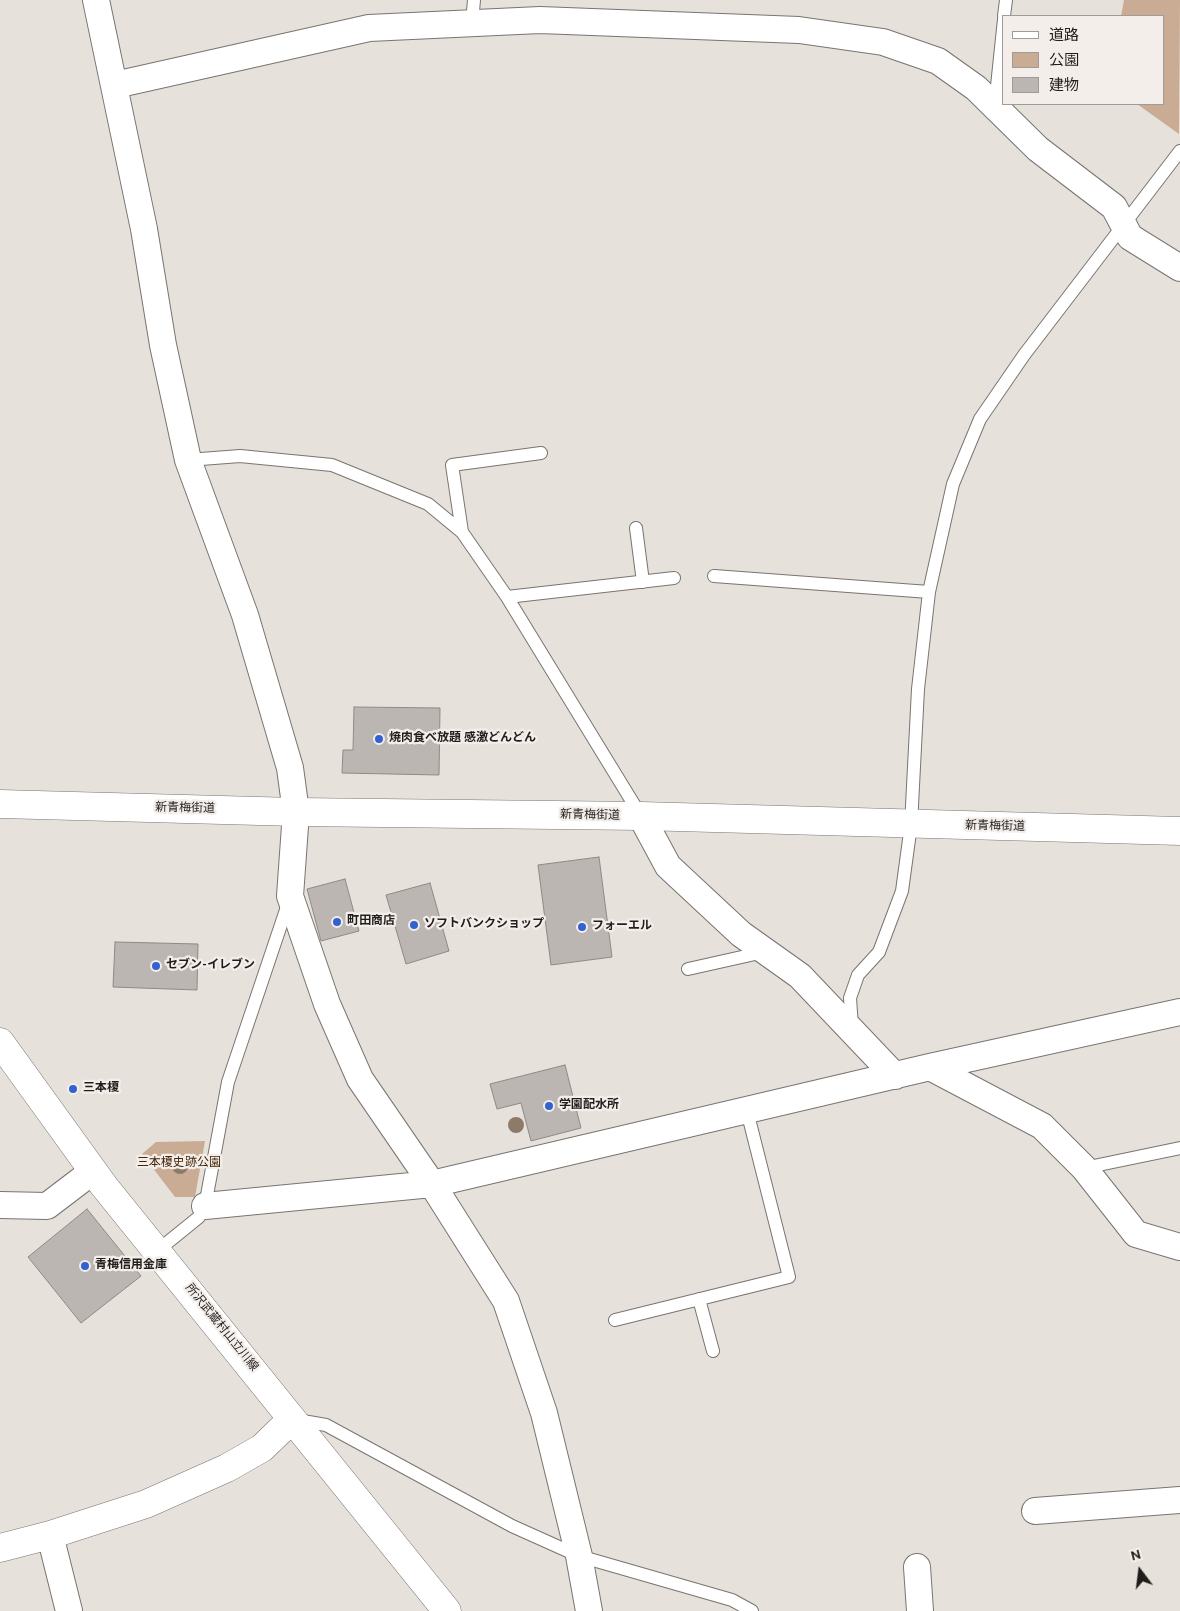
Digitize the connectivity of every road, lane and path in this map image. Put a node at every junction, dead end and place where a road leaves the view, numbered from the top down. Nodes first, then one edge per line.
1 (96, 0) edge
2 (1006, 0) edge
3 (473, 12) edge
4 (1004, 15) edge
5 (1002, 37) edge
6 (115, 85) junction
7 (995, 105) junction
8 (1180, 151) edge
9 (1123, 225) junction
10 (1180, 268) edge
11 (542, 453) dead end
12 (188, 460) junction
13 (636, 528) dead end
14 (462, 532) junction
15 (714, 576) dead end
16 (674, 578) dead end
17 (643, 582) junction
18 (929, 592) junction
19 (507, 597) junction
20 (0, 804) edge
21 (296, 812) junction
22 (641, 816) junction
23 (910, 825) junction
24 (1180, 831) edge
25 (290, 896) junction
26 (767, 952) junction
27 (688, 969) dead end
28 (1180, 1012) edge
29 (852, 1030) junction
30 (0, 1042) edge
31 (930, 1067) junction
32 (895, 1076) junction
33 (747, 1111) junction
34 (1180, 1148) edge
35 (1084, 1168) junction
36 (93, 1171) junction
37 (432, 1184) junction
38 (0, 1205) edge
39 (205, 1206) junction
40 (1180, 1247) edge
41 (157, 1251) junction
42 (699, 1299) junction
43 (615, 1320) dead end
44 (713, 1351) dead end
45 (292, 1419) junction
46 (1180, 1502) edge
47 (1036, 1510) dead end
48 (50, 1535) junction
49 (0, 1548) edge
50 (579, 1556) junction
51 (917, 1567) dead end
52 (69, 1611) edge
53 (447, 1611) edge
54 (589, 1611) edge
55 (752, 1611) edge
56 (920, 1611) edge

1 - 6 street
2 - 4 lane
3 - 6 street
3 - 7 street
5 - 7 lane
6 - 12 street
7 - 9 street
8 - 9 lane
9 - 10 street
9 - 18 lane
11 - 14 lane
12 - 14 lane
12 - 21 street
13 - 17 lane
14 - 19 lane
15 - 18 lane
16 - 17 lane
17 - 19 lane
18 - 23 lane
19 - 22 lane
20 - 21 main road, 新青梅街道
21 - 22 main road, 新青梅街道
21 - 25 street
22 - 23 main road, 新青梅街道
22 - 26 street
23 - 24 main road, 新青梅街道
23 - 29 lane
25 - 37 street
25 - 39 lane
26 - 27 lane
26 - 29 street
28 - 31 street
29 - 32 street
30 - 36 main road, 所沢武蔵村山立川線
31 - 32 street
31 - 35 street
32 - 33 street
33 - 37 street
33 - 42 lane
34 - 35 lane
35 - 40 street
36 - 38 street
36 - 41 main road, 所沢武蔵村山立川線
37 - 39 street
37 - 50 street
39 - 41 lane
41 - 45 main road, 所沢武蔵村山立川線
42 - 43 lane
42 - 44 lane
45 - 48 main road
45 - 50 lane
45 - 53 main road, 所沢武蔵村山立川線
46 - 47 street
48 - 49 main road
48 - 52 street
50 - 54 street
50 - 55 lane
51 - 56 street

